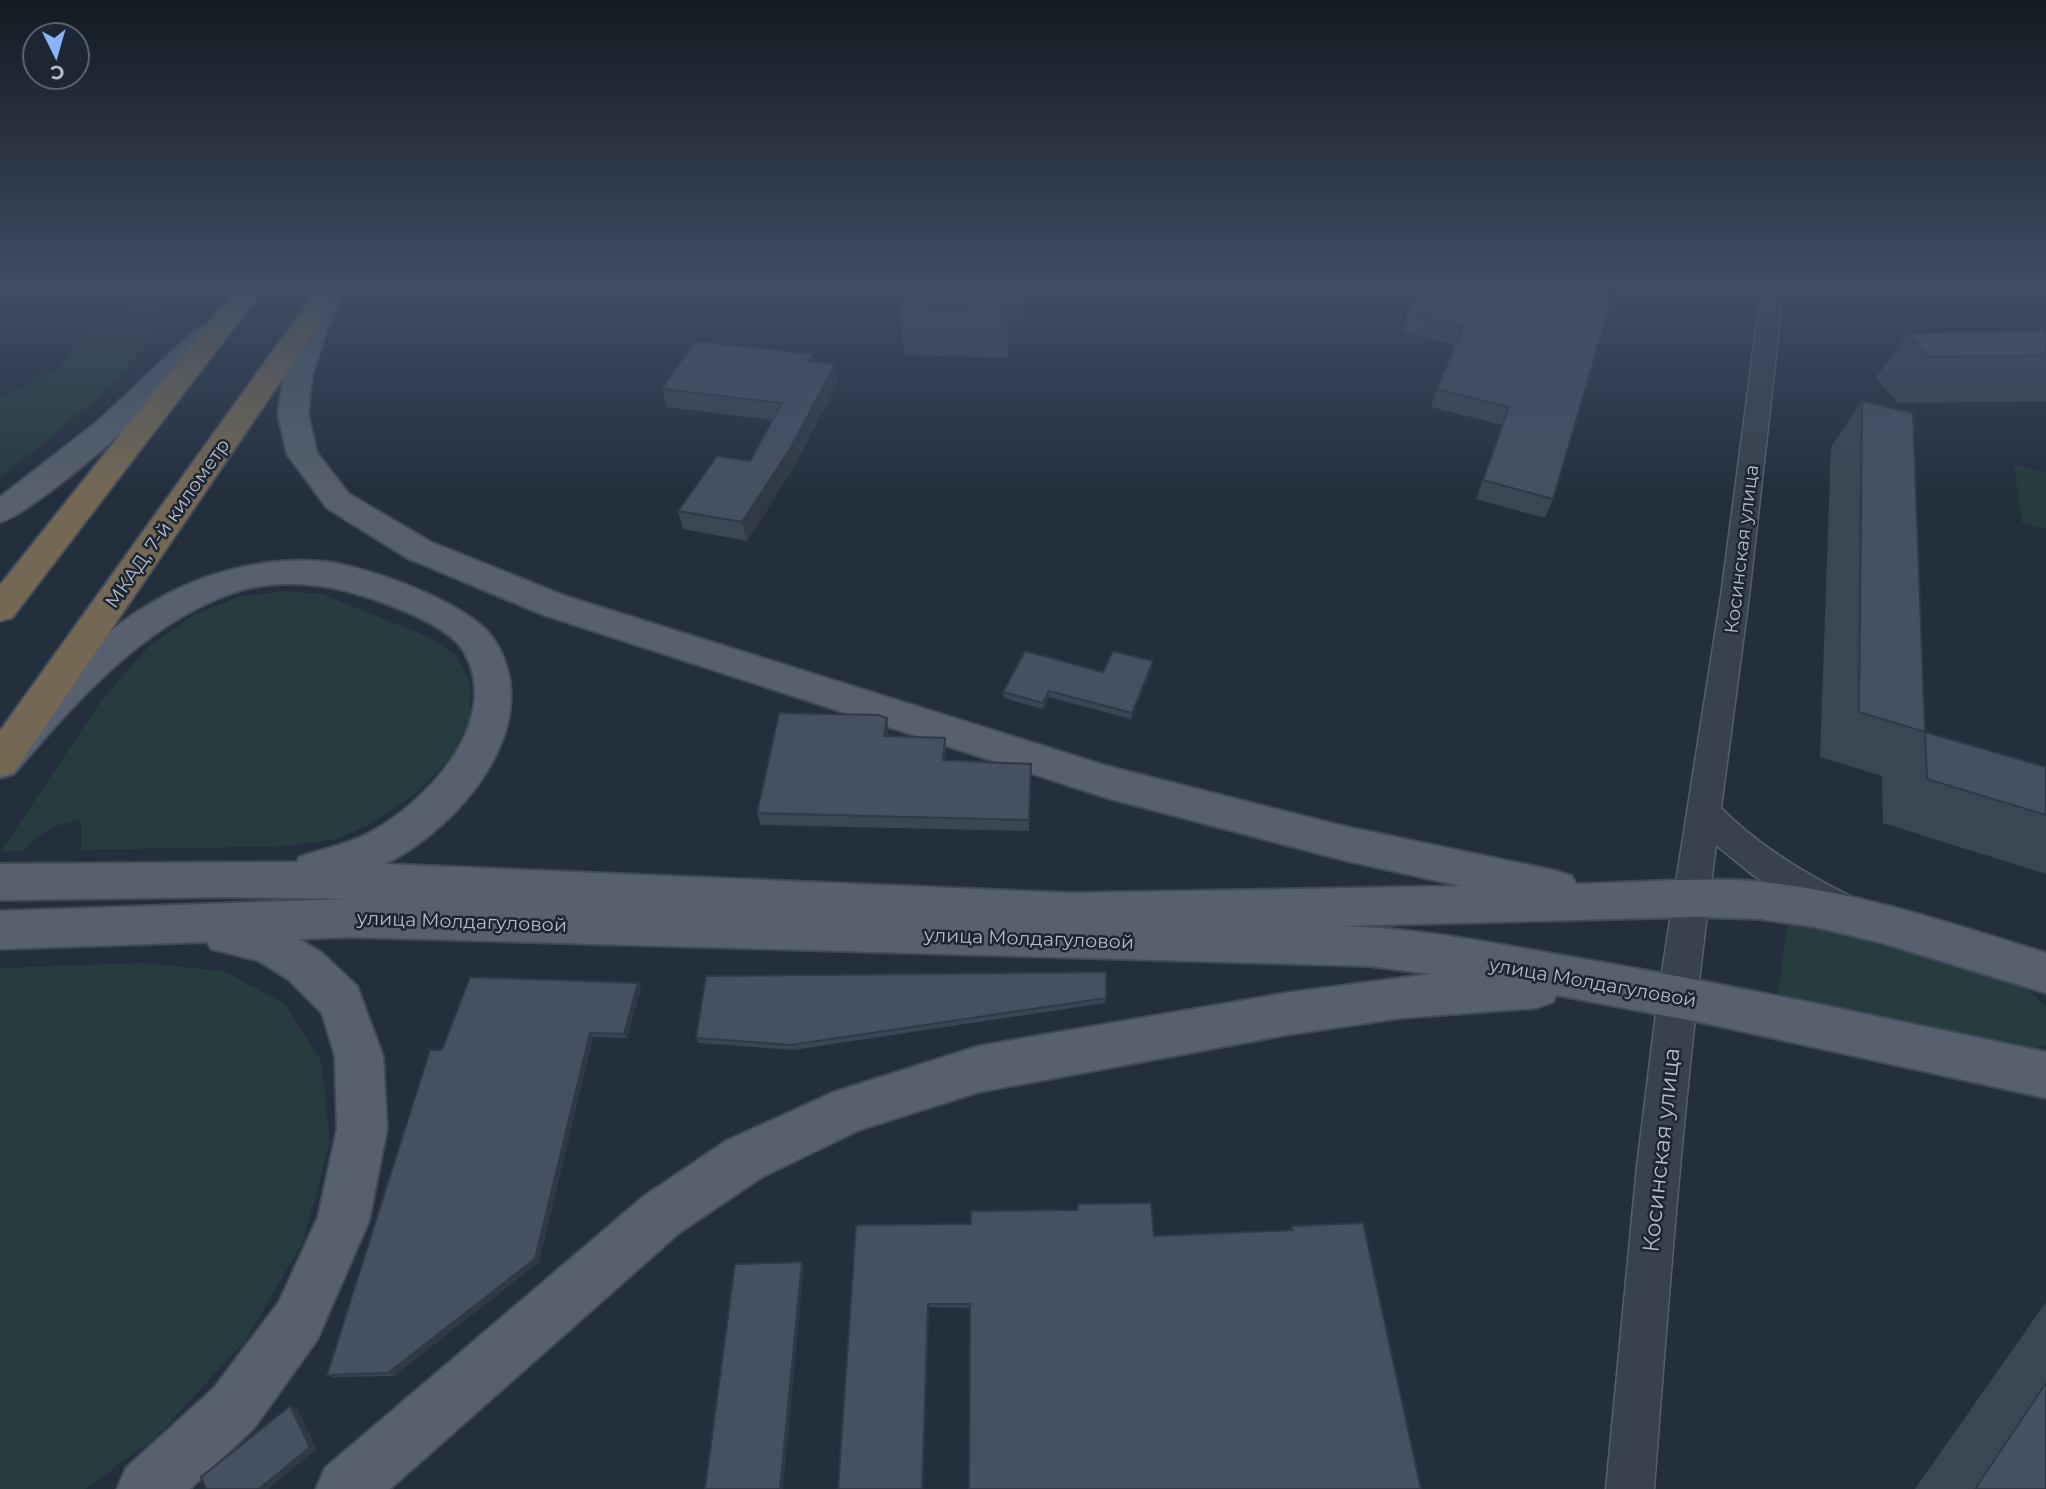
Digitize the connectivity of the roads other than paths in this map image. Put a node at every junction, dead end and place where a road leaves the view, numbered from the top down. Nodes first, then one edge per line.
1 (186, 353) edge
2 (200, 353) edge
3 (285, 353) edge
4 (305, 353) edge
5 (1765, 353) edge
6 (0, 512) edge
7 (0, 609) edge
8 (0, 762) edge
9 (1705, 813) junction
10 (225, 879) junction
11 (20, 882) edge
12 (1691, 898) junction
13 (1610, 902) junction
14 (1859, 917) junction
15 (180, 925) junction
16 (5, 930) edge
17 (2046, 973) edge
18 (1602, 984) junction
19 (1677, 997) junction
20 (2046, 1075) edge
21 (147, 1489) edge
22 (346, 1489) edge
23 (1630, 1489) edge

1 - 6 main road
2 - 7 highway
3 - 8 highway, МКАД, 7-й километр
4 - 13 main road
5 - 9 street, Косинская улица
8 - 10 main road
9 - 12 street, Косинская улица
9 - 14 street
10 - 11 main road, улица Молдагуловой
10 - 13 main road, улица Молдагуловой
12 - 13 main road, улица Молдагуловой
12 - 14 main road, улица Молдагуловой
12 - 19 street, Косинская улица
14 - 17 main road, улица Молдагуловой
15 - 16 main road, улица Молдагуловой
15 - 18 main road, улица Молдагуловой
15 - 21 main road
18 - 19 main road, улица Молдагуловой
18 - 22 main road
19 - 20 main road, улица Молдагуловой
19 - 23 street, Косинская улица

